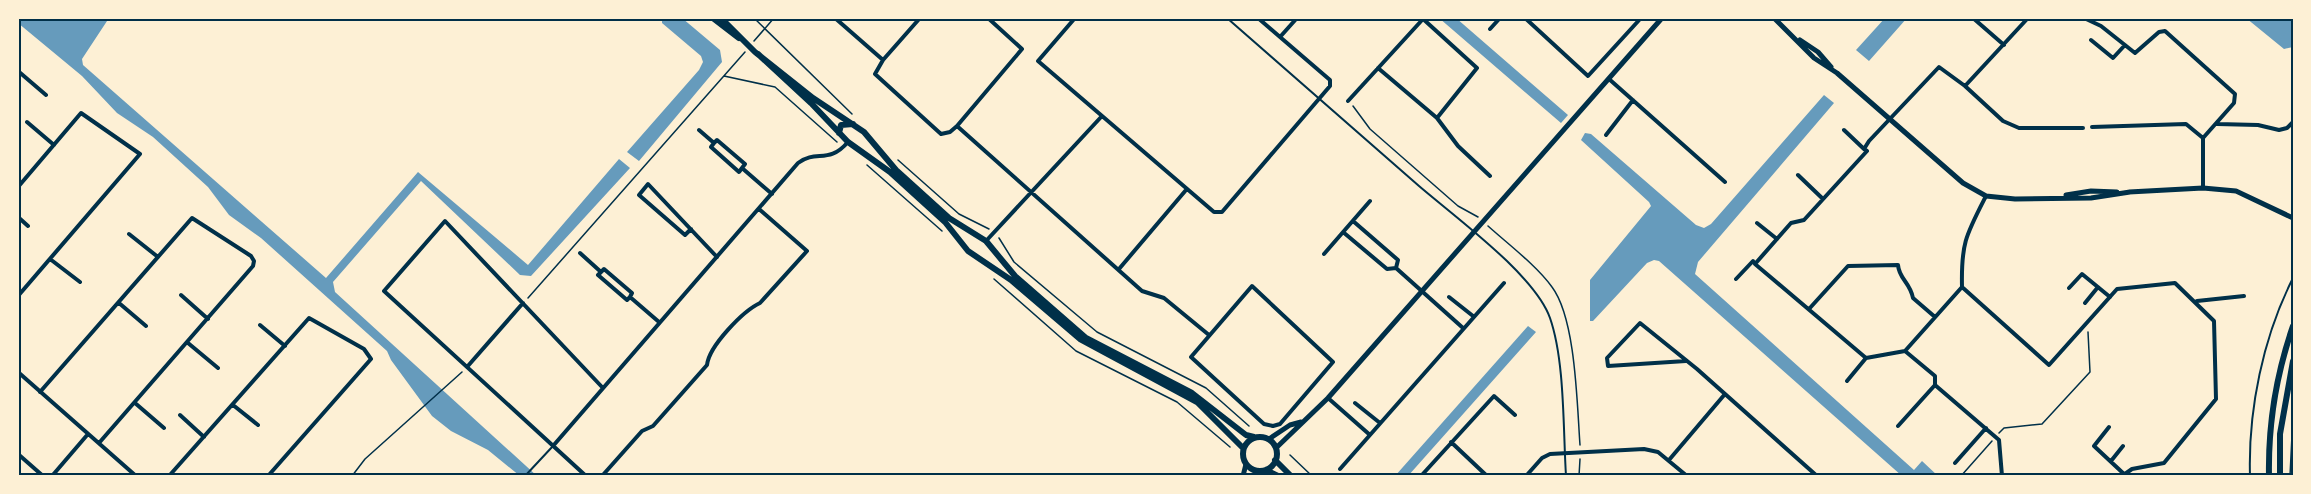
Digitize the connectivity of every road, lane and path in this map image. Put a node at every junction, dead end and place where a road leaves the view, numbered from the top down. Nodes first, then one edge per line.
1 (713, 18) edge
2 (721, 18) edge
3 (754, 18) edge
4 (774, 18) edge
5 (835, 18) edge
6 (920, 18) edge
7 (988, 18) edge
8 (1075, 18) edge
9 (1227, 18) edge
10 (1258, 18) edge
11 (1297, 18) edge
12 (1422, 18) edge
13 (1500, 18) edge
14 (1525, 18) edge
15 (1641, 18) edge
16 (1662, 18) edge
17 (1774, 18) edge
18 (1973, 18) edge
19 (2028, 18) edge
20 (2084, 18) edge
21 (766, 28) junction
22 (1490, 29) dead end
23 (1280, 37) junction
24 (742, 40) junction
25 (2091, 40) dead end
26 (752, 44) dead end
27 (2004, 45) junction
28 (2125, 45) junction
29 (746, 51) dead end
30 (756, 52) junction
31 (883, 60) junction
32 (1378, 68) junction
33 (18, 71) edge
34 (724, 76) junction
35 (1609, 79) junction
36 (1965, 86) junction
37 (46, 95) dead end
38 (1320, 99) junction
39 (838, 100) dead end
40 (1633, 100) junction
41 (1348, 101) joint
42 (1102, 116) junction
43 (1437, 118) junction
44 (1891, 119) junction
45 (27, 122) dead end
46 (2293, 122) edge
47 (854, 124) junction
48 (2216, 124) junction
49 (957, 126) junction
50 (2092, 127) dead end
51 (2083, 128) dead end
52 (699, 130) dead end
53 (1844, 130) dead end
54 (839, 133) junction
55 (1606, 135) dead end
56 (2203, 138) junction
57 (871, 140) junction
58 (714, 143) junction
59 (845, 144) junction
60 (54, 145) junction
61 (1864, 149) junction
62 (861, 152) junction
63 (903, 165) dead end
64 (742, 168) junction
65 (1798, 175) dead end
66 (1490, 176) dead end
67 (1725, 182) dead end
68 (18, 187) edge
69 (2203, 188) junction
70 (1186, 190) junction
71 (1030, 192) junction
72 (772, 194) junction
73 (1986, 196) junction
74 (1823, 199) junction
75 (1370, 201) dead end
76 (759, 209) junction
77 (18, 217) edge
78 (969, 218) dead end
79 (2292, 218) edge
80 (1353, 221) junction
81 (1483, 221) junction
82 (1756, 223) dead end
83 (28, 226) dead end
84 (691, 229) junction
85 (971, 231) junction
86 (1343, 232) junction
87 (1473, 232) junction
88 (129, 234) dead end
89 (1777, 239) junction
90 (986, 242) junction
91 (963, 244) junction
92 (995, 251) junction
93 (580, 253) dead end
94 (1008, 253) dead end
95 (1324, 254) dead end
96 (717, 256) junction
97 (158, 257) junction
98 (50, 259) junction
99 (982, 261) junction
100 (1755, 264) junction
101 (1396, 268) junction
102 (1119, 269) junction
103 (601, 272) junction
104 (2293, 278) edge
105 (1736, 279) dead end
106 (80, 282) dead end
107 (1504, 283) dead end
108 (1962, 287) junction
109 (2098, 287) junction
110 (2069, 288) dead end
111 (1422, 290) junction
112 (181, 295) dead end
113 (18, 296) edge
114 (630, 297) junction
115 (1449, 297) dead end
116 (2110, 297) junction
117 (2244, 297) dead end
118 (2196, 301) junction
119 (119, 303) junction
120 (523, 303) junction
121 (2085, 303) dead end
122 (1809, 309) junction
123 (1473, 316) junction
124 (1935, 316) junction
125 (208, 319) junction
126 (659, 322) junction
127 (260, 325) dead end
128 (146, 326) dead end
129 (2293, 326) edge
130 (1463, 328) junction
131 (2083, 328) junction
132 (1209, 335) junction
133 (188, 343) junction
134 (285, 346) junction
135 (1905, 351) junction
136 (1866, 358) junction
137 (1686, 361) junction
138 (2293, 361) edge
139 (467, 367) junction
140 (218, 368) dead end
141 (18, 372) edge
142 (1847, 381) dead end
143 (1935, 385) junction
144 (602, 387) junction
145 (40, 392) junction
146 (1725, 394) junction
147 (1328, 398) junction
148 (135, 403) junction
149 (1355, 403) dead end
150 (233, 404) junction
151 (180, 415) dead end
152 (1515, 415) dead end
153 (2293, 415) edge
154 (1303, 421) junction
155 (1380, 423) junction
156 (258, 425) dead end
157 (1250, 426) dead end
158 (1898, 426) dead end
159 (2109, 427) dead end
160 (164, 428) dead end
161 (1986, 428) junction
162 (88, 434) junction
163 (1370, 435) junction
164 (1996, 436) junction
165 (204, 437) junction
166 (1254, 437) junction
167 (1269, 439) junction
168 (1451, 442) junction
169 (99, 443) junction
170 (553, 446) junction
171 (2124, 446) dead end
172 (1244, 448) junction
173 (1276, 448) junction
174 (1564, 452) junction
175 (18, 454) edge
176 (1290, 455) dead end
177 (1275, 460) junction
178 (1669, 460) junction
179 (2111, 461) junction
180 (1955, 463) dead end
181 (1246, 464) junction
182 (1340, 468) dead end
183 (1266, 470) junction
184 (1255, 473) edge
185 (2123, 475) edge
186 (43, 476) edge
187 (52, 476) edge
188 (136, 476) edge
189 (170, 476) edge
190 (268, 476) edge
191 (352, 476) edge
192 (525, 476) edge
193 (586, 476) edge
194 (602, 476) edge
195 (1243, 476) edge
196 (1278, 476) edge
197 (1292, 476) edge
198 (1312, 476) edge
199 (1420, 476) edge
200 (1487, 476) edge
201 (1526, 476) edge
202 (1566, 476) edge
203 (1687, 476) edge
204 (1817, 476) edge
205 (1961, 476) edge
206 (2002, 476) edge
207 (2250, 476) edge
208 (2269, 476) edge
209 (2280, 476) edge
210 (2290, 476) edge

1 - 24 main road
2 - 24 main road
3 - 21 path
4 - 21 path
5 - 31 street
6 - 31 street
7 - 49 street
8 - 42 street
9 - 38 lane
10 - 23 street
11 - 23 street
12 - 32 street
12 - 43 street
13 - 22 street
14 - 15 street
16 - 35 street
17 - 44 street
18 - 27 street
19 - 27 street
20 - 28 street
21 - 26 path
21 - 39 path
23 - 38 street
24 - 30 main road
25 - 28 street
27 - 36 street
28 - 48 street
29 - 34 path
30 - 47 main road
30 - 54 main road
31 - 49 street
32 - 41 street
32 - 43 street
33 - 37 street
34 - 59 path
34 - 120 path
35 - 40 street
35 - 81 street
36 - 44 street
36 - 51 street
38 - 70 street
38 - 87 lane
40 - 55 street
40 - 67 street
41 - 81 path
42 - 70 street
42 - 71 street
43 - 66 street
44 - 61 street
44 - 73 street
45 - 60 street
46 - 48 street
47 - 54 main road
47 - 57 main road
48 - 56 street
49 - 71 street
50 - 56 street
52 - 58 street
53 - 61 street
54 - 59 main road
56 - 69 street
57 - 62 main road
57 - 85 main road
58 - 64 street
58 - 64 street
59 - 62 main road
59 - 72 street
60 - 68 street
60 - 98 street
61 - 74 street
62 - 91 main road
63 - 78 path
64 - 72 street
65 - 74 street
69 - 73 street
69 - 79 street
70 - 102 street
71 - 90 street
71 - 102 street
72 - 76 street
73 - 108 street
74 - 89 street
75 - 80 street
76 - 96 street
76 - 194 street
77 - 83 street
80 - 86 street
80 - 101 street
81 - 87 street
82 - 89 street
84 - 84 street
84 - 96 street
85 - 90 main road
85 - 91 main road
86 - 95 street
86 - 101 street
87 - 111 street
87 - 174 lane
88 - 97 street
89 - 100 street
90 - 92 main road
91 - 99 main road
92 - 99 main road
92 - 166 main road
93 - 103 street
94 - 157 path
96 - 126 street
97 - 119 street
97 - 125 street
98 - 106 street
98 - 113 street
99 - 172 main road
100 - 105 street
100 - 122 street
101 - 111 street
102 - 132 street
103 - 114 street
103 - 114 street
104 - 207 lane
107 - 123 street
108 - 124 street
108 - 131 street
109 - 110 street
109 - 116 street
109 - 121 street
111 - 130 street
111 - 147 street
112 - 125 street
114 - 126 street
115 - 123 street
116 - 118 street
116 - 131 street
117 - 118 street
118 - 185 street
119 - 128 street
119 - 145 street
120 - 139 street
120 - 139 street
120 - 144 street
122 - 124 street
122 - 136 street
123 - 130 street
124 - 135 street
125 - 133 street
126 - 144 street
127 - 134 street
129 - 208 main road
130 - 155 street
131 - 164 path
132 - 132 street
133 - 140 street
133 - 148 street
134 - 150 street
134 - 190 street
135 - 136 street
135 - 143 street
136 - 142 street
137 - 137 street
137 - 146 street
138 - 209 main road
139 - 170 street
139 - 191 path
141 - 145 street
143 - 158 street
143 - 161 street
144 - 170 street
145 - 162 street
146 - 178 street
146 - 204 street
147 - 154 street
147 - 163 street
148 - 160 street
148 - 169 street
149 - 155 street
150 - 156 street
150 - 165 street
151 - 165 street
152 - 168 street
153 - 210 path
154 - 167 street
154 - 173 street
155 - 163 street
159 - 179 street
161 - 164 street
161 - 180 street
162 - 169 street
162 - 187 street
163 - 182 street
164 - 205 path
164 - 206 street
165 - 189 street
166 - 167 main road
166 - 172 main road
167 - 173 main road
168 - 199 street
168 - 200 street
169 - 188 street
170 - 192 lane
170 - 193 street
171 - 179 street
172 - 181 main road
173 - 177 main road
174 - 178 street
174 - 201 street
174 - 202 lane
175 - 186 street
176 - 198 path
177 - 183 main road
177 - 197 main road
178 - 203 street
179 - 185 street
181 - 184 main road
181 - 195 street
183 - 184 main road
183 - 196 main road

